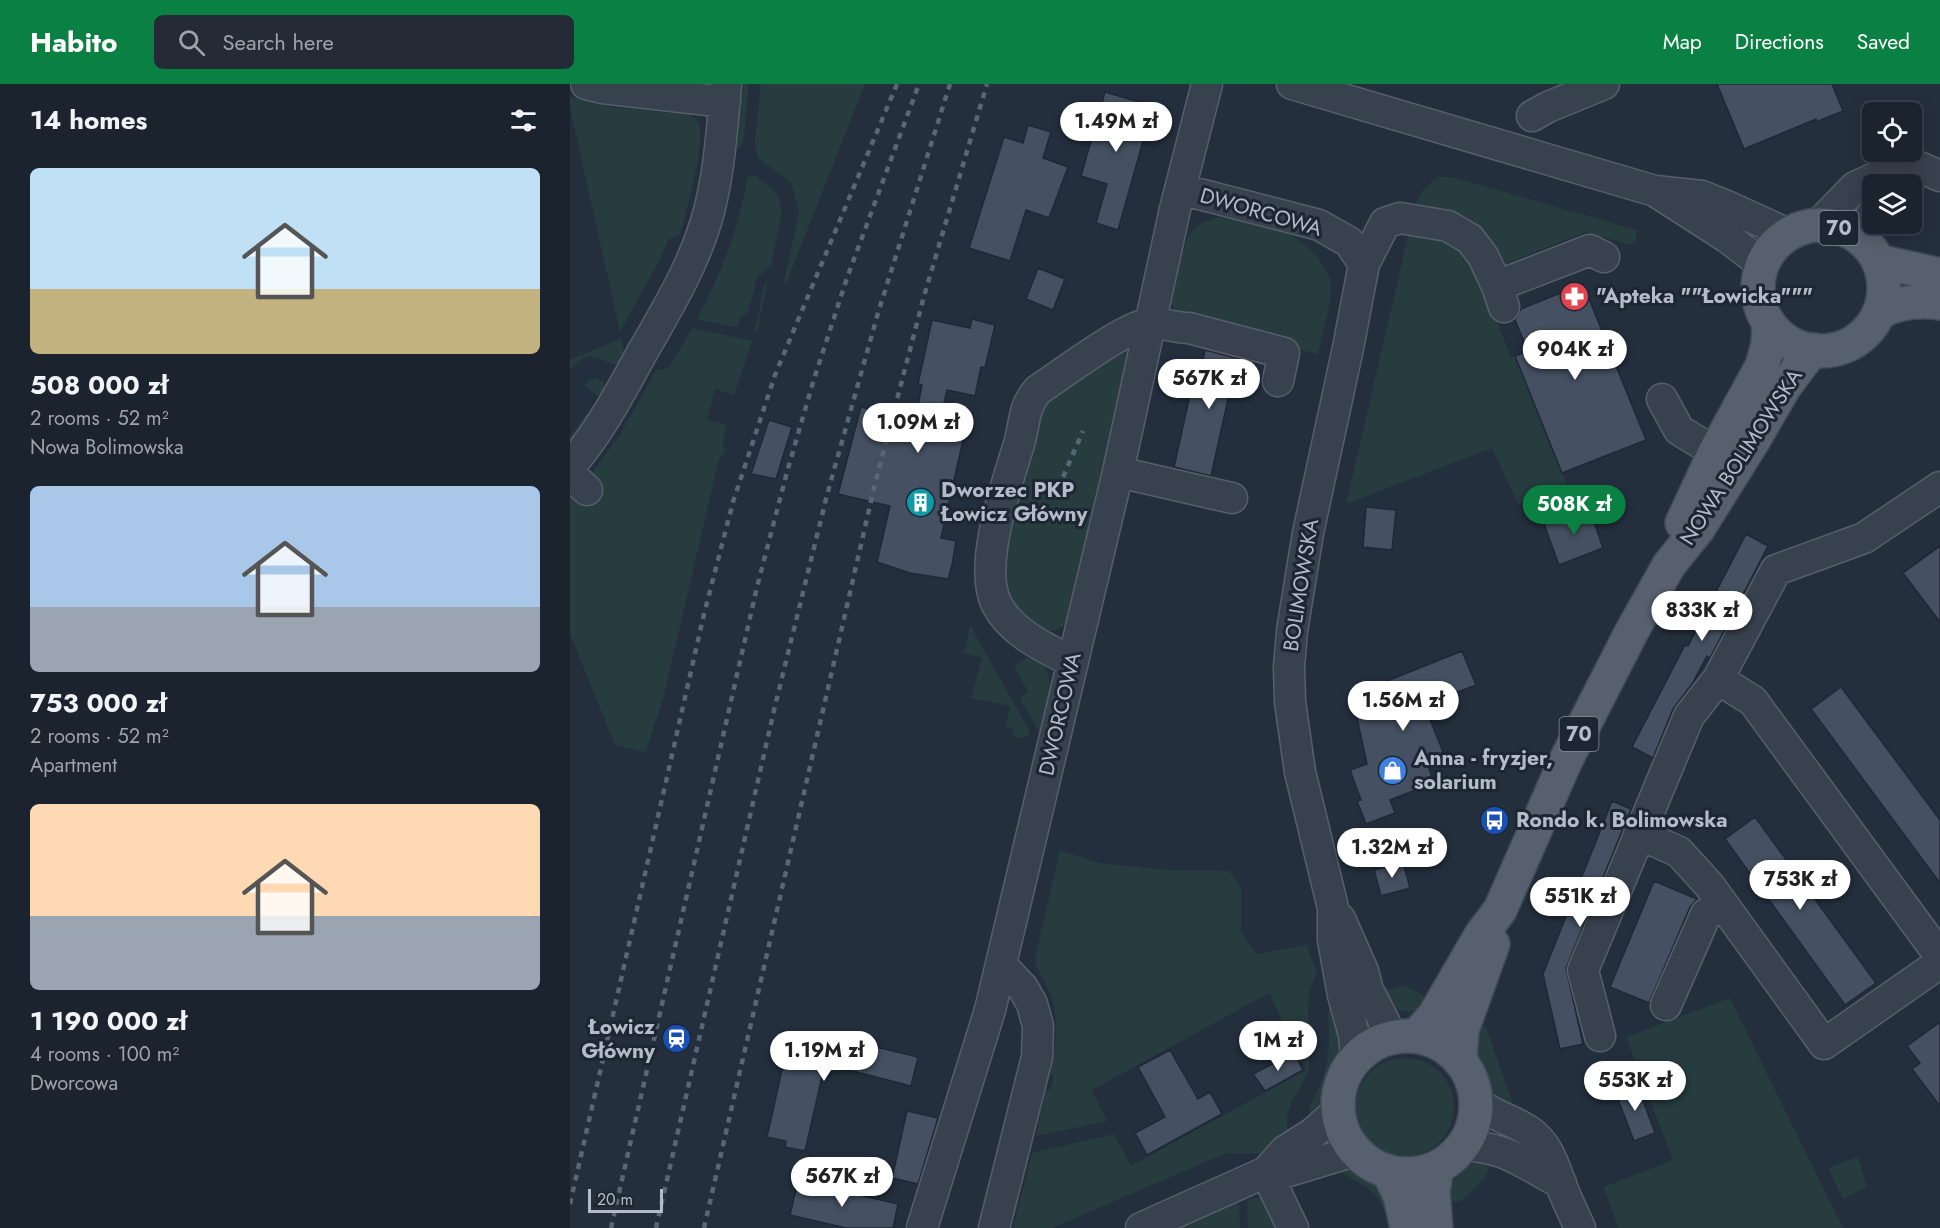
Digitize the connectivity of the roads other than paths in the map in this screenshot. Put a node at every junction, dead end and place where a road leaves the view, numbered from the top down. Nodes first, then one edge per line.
1 (586, 84) edge
2 (1207, 84) edge
3 (1292, 84) edge
4 (1604, 84) edge
5 (725, 93) edge
6 (1532, 116) dead end
7 (1929, 180) edge
8 (1180, 189) junction
9 (1655, 191) junction
10 (1803, 229) junction
11 (1871, 238) edge
12 (1604, 257) dead end
13 (1364, 264) junction
14 (1763, 264) junction
15 (1940, 275) edge
16 (1940, 303) edge
17 (1880, 312) junction
18 (1150, 322) junction
19 (1769, 323) junction
20 (1815, 350) junction
21 (1278, 381) dead end
22 (1662, 399) dead end
23 (1715, 452) junction
24 (1118, 472) junction
25 (576, 477) edge
26 (1940, 487) edge
27 (1232, 498) dead end
28 (1669, 564) junction
29 (1073, 662) junction
30 (1718, 679) junction
31 (1639, 834) junction
32 (1723, 905) junction
33 (1334, 908) junction
34 (1500, 910) junction
35 (1940, 956) edge
36 (1940, 963) edge
37 (1001, 965) junction
38 (1666, 1005) dead end
39 (1404, 1036) junction
40 (1600, 1036) dead end
41 (1356, 1058) junction
42 (1460, 1060) junction
43 (1476, 1102) junction
44 (1338, 1111) junction
45 (1462, 1146) junction
46 (1355, 1151) junction
47 (1437, 1167) junction
48 (1266, 1172) junction
49 (1388, 1172) junction
50 (1561, 1183) junction
51 (922, 1228) edge
52 (994, 1228) edge
53 (1141, 1228) edge
54 (1293, 1228) edge
55 (1407, 1228) edge
56 (1436, 1228) edge
57 (1580, 1228) edge

1 - 5 street
2 - 8 street, DWORCOWA
3 - 9 street
4 - 6 street
5 - 25 street
7 - 10 street
8 - 13 street, DWORCOWA
8 - 18 street, DWORCOWA
9 - 10 street
9 - 14 street
10 - 11 main road, 70
10 - 14 main road, 70
11 - 15 main road, 70
11 - 17 main road, 70
12 - 13 street, BOLIMOWSKA
13 - 33 street, BOLIMOWSKA
14 - 19 main road, 70
16 - 17 main road
17 - 20 main road, 70
18 - 21 street
18 - 24 street, DWORCOWA
18 - 29 street
19 - 20 main road, 70
19 - 23 main road, NOWA BOLIMOWSKA / 70
20 - 28 main road, NOWA BOLIMOWSKA / 70
22 - 23 street
23 - 28 main road, NOWA BOLIMOWSKA / 70
24 - 27 street
24 - 29 street, DWORCOWA
26 - 30 street
28 - 34 main road, NOWA BOLIMOWSKA / 70
29 - 37 street, DWORCOWA
30 - 31 street
30 - 35 street
31 - 32 street
31 - 40 street
32 - 36 street
32 - 38 street
33 - 39 street, BOLIMOWSKA
33 - 41 street, BOLIMOWSKA
34 - 39 main road, NOWA BOLIMOWSKA / 70
34 - 42 main road, NOWA BOLIMOWSKA / 70
37 - 51 street, DWORCOWA
37 - 52 street
39 - 41 main road, 70
39 - 42 main road, 70
41 - 44 main road, 70
42 - 43 main road, 70
43 - 45 main road, 70
43 - 50 street
44 - 46 main road, 70
44 - 48 street
45 - 47 main road, 70
45 - 50 street
46 - 48 street
46 - 49 main road, 70
47 - 49 main road, 70
47 - 56 main road
48 - 53 street
48 - 54 street
49 - 55 main road
50 - 57 street

